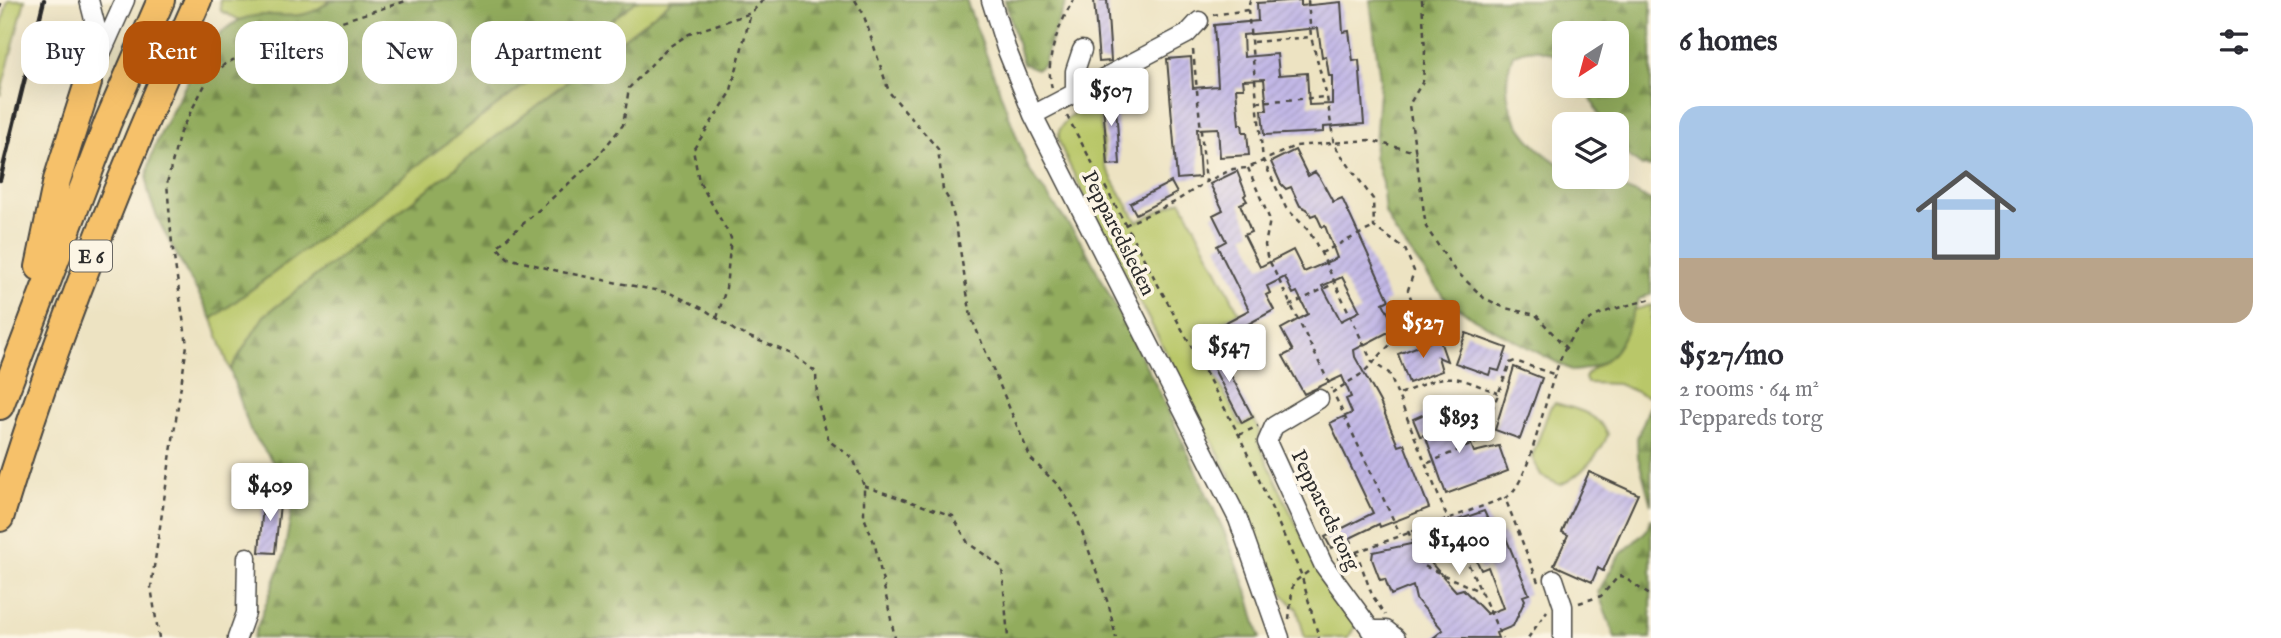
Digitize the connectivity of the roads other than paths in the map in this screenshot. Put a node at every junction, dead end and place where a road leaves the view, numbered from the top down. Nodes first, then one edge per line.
1 (89, 0) edge
2 (125, 0) edge
3 (161, 0) edge
4 (198, 0) edge
5 (991, 0) edge
6 (94, 21) edge
7 (1193, 27) road end
8 (109, 35) edge
9 (1082, 50) dead end
10 (88, 84) edge
11 (1075, 92) junction
12 (1033, 115) junction
13 (24, 341) junction
14 (1326, 396) road end
15 (0, 406) edge
16 (0, 518) edge
17 (247, 557) dead end
18 (1546, 581) road end
19 (1370, 635) edge
20 (237, 638) edge
21 (1280, 638) edge
22 (1395, 638) edge
23 (1563, 638) edge

1 - 6 street
2 - 8 street
3 - 13 highway, E 6
4 - 16 highway, E 6
5 - 12 street, Pepparedsleden
7 - 11 street
9 - 11 street
10 - 13 highway
11 - 12 street
12 - 21 street, Pepparedsleden
13 - 15 highway, E 6
14 - 19 street, Peppareds torg
17 - 20 street
18 - 23 street
19 - 22 street, Peppareds torg

